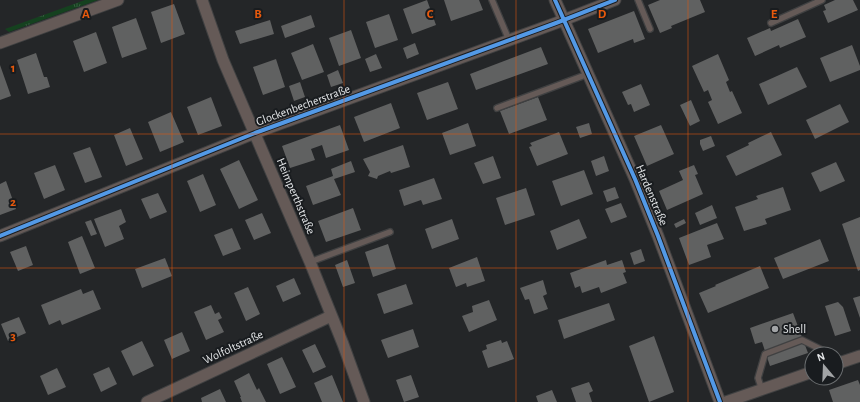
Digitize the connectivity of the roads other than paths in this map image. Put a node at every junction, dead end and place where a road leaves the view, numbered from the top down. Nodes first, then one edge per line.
1 (118, 0) edge
2 (202, 0) edge
3 (492, 0) edge
4 (555, 0) edge
5 (615, 0) edge
6 (638, 0) edge
7 (822, 0) edge
8 (564, 20) junction
9 (771, 23) dead end
10 (650, 28) dead end
11 (509, 40) junction
12 (0, 43) edge
13 (588, 74) junction
14 (497, 108) dead end
15 (255, 134) junction
16 (390, 232) dead end
17 (0, 236) edge
18 (310, 262) junction
19 (331, 316) junction
20 (814, 346) edge
21 (860, 356) edge
22 (844, 361) edge
23 (804, 375) edge
24 (762, 390) junction
25 (146, 402) edge
26 (364, 402) edge
27 (720, 402) edge
28 (726, 402) edge

1 - 12 street
2 - 15 street, Heimperthstraße
3 - 11 lane
4 - 8 street, Hardenstraße
5 - 8 street, Glockenbecherstraße
6 - 10 lane
7 - 9 lane
8 - 11 street, Glockenbecherstraße
8 - 13 street, Hardenstraße
11 - 15 street, Glockenbecherstraße
13 - 14 lane
13 - 27 street, Hardenstraße
15 - 17 street, Glockenbecherstraße
15 - 18 street, Heimperthstraße
16 - 18 lane
18 - 19 street, Heimperthstraße
19 - 25 street, Wolfoltstraße
19 - 26 street, Heimperthstraße
20 - 24 lane
21 - 22 street
23 - 24 street
24 - 28 street

